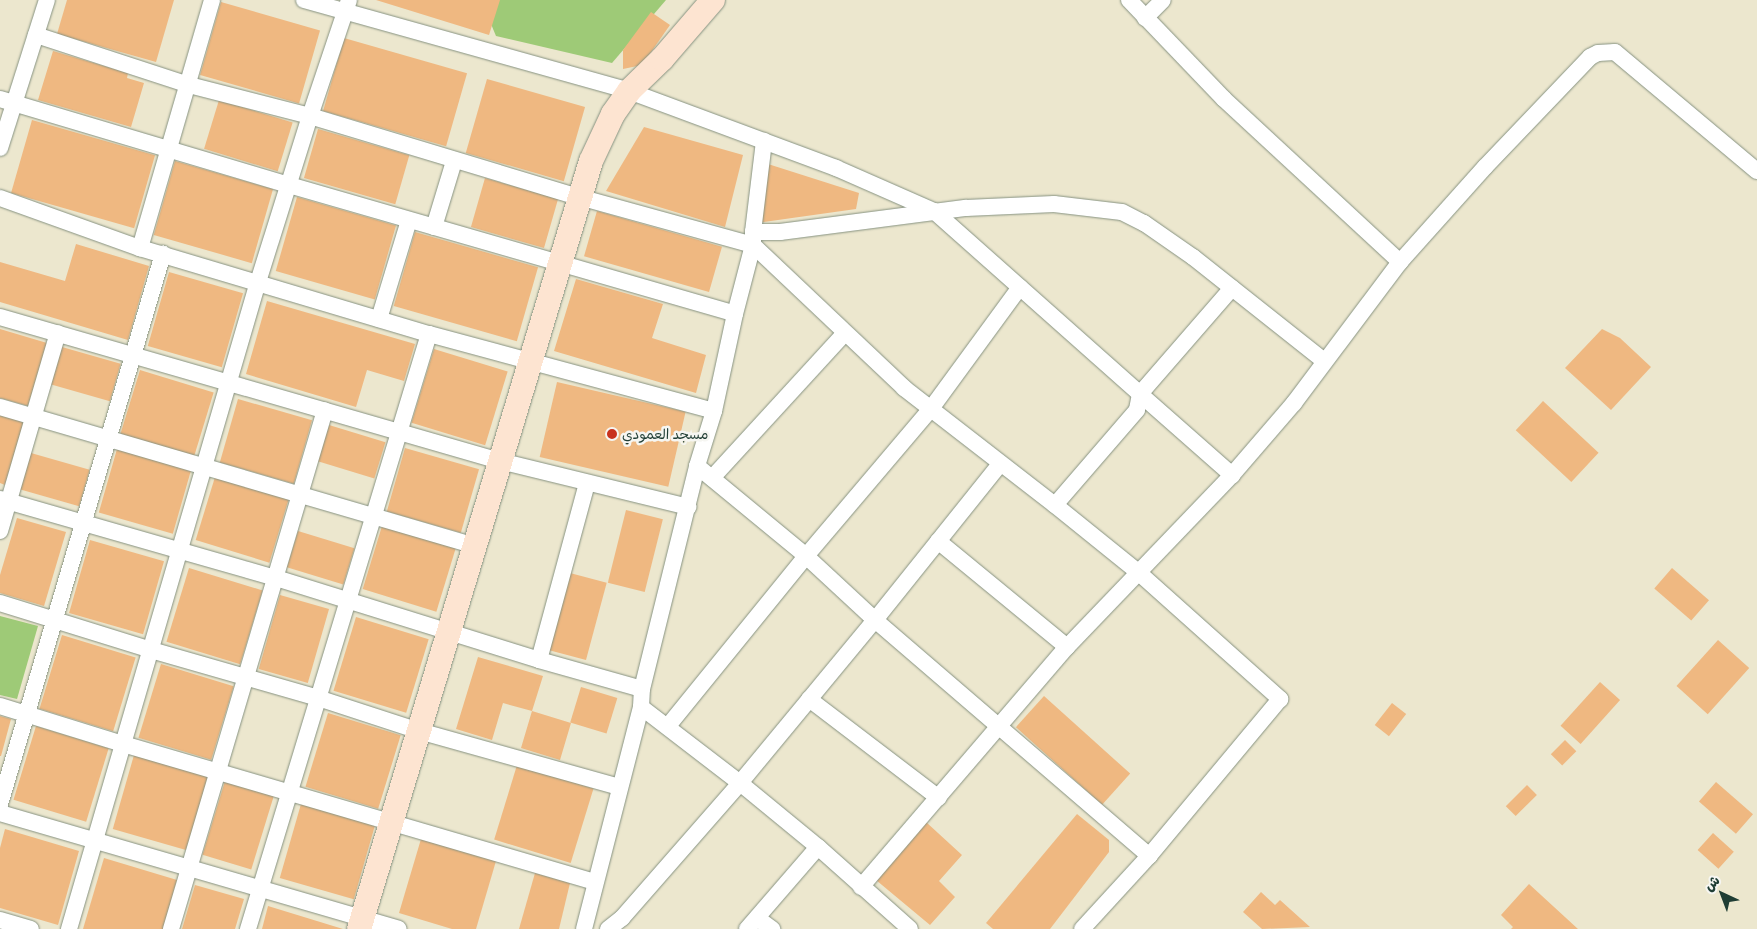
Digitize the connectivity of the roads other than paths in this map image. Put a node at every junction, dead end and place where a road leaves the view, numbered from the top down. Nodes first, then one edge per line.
1 (47, 0) edge
2 (212, 0) edge
3 (304, 0) edge
4 (713, 0) edge
5 (1129, 0) edge
6 (1163, 0) edge
7 (348, 6) edge
8 (1145, 18) junction
9 (36, 35) junction
10 (189, 85) junction
11 (630, 91) junction
12 (7, 101) edge
13 (310, 116) junction
14 (764, 141) junction
15 (0, 148) edge
16 (168, 150) junction
17 (454, 161) junction
18 (1757, 171) edge
19 (290, 186) junction
20 (0, 198) edge
21 (579, 198) junction
22 (934, 211) junction
23 (409, 220) junction
24 (434, 226) junction
25 (753, 239) junction
26 (140, 248) junction
27 (163, 254) junction
28 (1400, 262) junction
29 (559, 264) junction
30 (258, 282) junction
31 (1020, 287) junction
32 (1232, 288) junction
33 (735, 314) junction
34 (0, 317) edge
35 (379, 318) junction
36 (58, 333) junction
37 (429, 334) junction
38 (844, 334) junction
39 (133, 356) junction
40 (1324, 360) junction
41 (529, 362) junction
42 (228, 383) junction
43 (1140, 394) junction
44 (0, 407) edge
45 (325, 410) junction
46 (930, 410) junction
47 (714, 411) junction
48 (32, 417) junction
49 (400, 432) junction
50 (107, 438) junction
51 (500, 460) junction
52 (1000, 464) junction
53 (697, 466) junction
54 (204, 467) junction
55 (1232, 475) junction
56 (712, 478) junction
57 (587, 483) junction
58 (300, 494) junction
59 (4, 501) edge
60 (1055, 505) junction
61 (688, 507) junction
62 (374, 518) junction
63 (84, 524) junction
64 (0, 531) edge
65 (938, 541) junction
66 (474, 546) junction
67 (179, 552) junction
68 (806, 556) junction
69 (1138, 572) junction
70 (276, 578) junction
71 (348, 600) junction
72 (0, 604) edge
73 (875, 620) junction
74 (55, 621) junction
75 (450, 631) junction
76 (1067, 647) junction
77 (151, 650) junction
78 (539, 660) junction
79 (247, 678) junction
80 (642, 689) junction
81 (318, 698) junction
82 (810, 699) junction
83 (0, 706) edge
84 (641, 707) junction
85 (28, 714) junction
86 (998, 725) junction
87 (668, 726) junction
88 (419, 731) junction
89 (123, 744) junction
90 (219, 771) junction
91 (740, 783) junction
92 (619, 787) junction
93 (289, 792) junction
94 (939, 798) junction
95 (0, 804) edge
96 (0, 813) edge
97 (391, 822) junction
98 (95, 840) junction
99 (818, 847) junction
100 (1149, 856) junction
101 (189, 868) junction
102 (595, 882) junction
103 (861, 887) junction
104 (260, 890) junction
105 (0, 920) edge
106 (361, 924) edge
107 (752, 924) edge
108 (611, 928) edge
109 (31, 929) edge
110 (69, 929) edge
111 (172, 929) edge
112 (248, 929) edge
113 (398, 929) edge
114 (584, 929) edge
115 (772, 929) edge
116 (910, 929) edge
117 (1082, 929) edge

1 - 9 street
2 - 10 street
3 - 7 street
4 - 11 main road
5 - 8 street
6 - 8 street
7 - 11 street
7 - 13 street
8 - 28 street
9 - 10 street
9 - 12 street
10 - 13 street
10 - 16 street
11 - 14 street
11 - 21 main road
12 - 15 street
12 - 16 street
13 - 17 street
13 - 19 street
14 - 22 street
14 - 25 street
16 - 19 street
16 - 26 street
17 - 21 street
17 - 24 street
18 - 28 street
19 - 23 street
19 - 30 street
20 - 26 street
21 - 25 street
21 - 29 main road
22 - 25 street
22 - 31 street
22 - 32 street
23 - 24 street
23 - 35 street
24 - 29 street
25 - 33 street
25 - 38 street
26 - 27 street
27 - 30 street
27 - 39 street
28 - 40 street
29 - 33 street
29 - 41 main road
30 - 35 street
30 - 42 street
31 - 43 street
31 - 46 street
32 - 40 street
32 - 43 street
33 - 47 street
34 - 36 street
35 - 37 street
36 - 39 street
36 - 48 street
37 - 41 street
37 - 49 street
38 - 46 street
38 - 56 street
39 - 42 street
39 - 50 street
40 - 55 street
41 - 47 street
41 - 51 main road
42 - 45 street
42 - 54 street
43 - 55 street
43 - 60 street
44 - 48 street
45 - 49 street
45 - 58 street
46 - 52 street
46 - 68 street
47 - 53 street
48 - 50 street
48 - 59 street
49 - 51 street
49 - 62 street
50 - 54 street
50 - 63 street
51 - 57 street
51 - 66 main road
52 - 60 street
52 - 65 street
53 - 56 street
53 - 61 street
54 - 58 street
54 - 67 street
55 - 69 street
56 - 68 street
57 - 61 street
57 - 78 street
58 - 62 street
58 - 70 street
59 - 63 street
59 - 64 street
60 - 69 street
61 - 80 street
62 - 66 street
62 - 71 street
63 - 67 street
63 - 74 street
65 - 73 street
65 - 76 street
66 - 75 main road
67 - 70 street
67 - 77 street
68 - 73 street
68 - 87 street
69 - 76 street
69 - 100 street
70 - 71 street
70 - 79 street
71 - 75 street
71 - 81 street
72 - 74 street
73 - 82 street
73 - 86 street
74 - 77 street
74 - 85 street
75 - 78 street
75 - 88 main road
76 - 86 street
77 - 79 street
77 - 89 street
78 - 80 street
79 - 81 street
79 - 90 street
80 - 84 street
81 - 88 street
81 - 93 street
82 - 91 street
82 - 94 street
83 - 85 street
84 - 87 street
84 - 92 street
85 - 89 street
85 - 95 street
86 - 94 street
86 - 100 street
87 - 91 street
88 - 92 street
88 - 97 main road
89 - 90 street
89 - 98 street
90 - 93 street
90 - 101 street
91 - 99 street
91 - 108 street
92 - 102 street
93 - 97 street
93 - 104 street
94 - 103 street
96 - 98 street
97 - 102 street
97 - 106 main road
98 - 101 street
98 - 110 street
99 - 103 street
99 - 107 street
100 - 117 street
101 - 104 street
101 - 111 street
102 - 114 street
103 - 116 street
104 - 106 street
104 - 112 street
105 - 109 street
106 - 113 street
107 - 115 street

